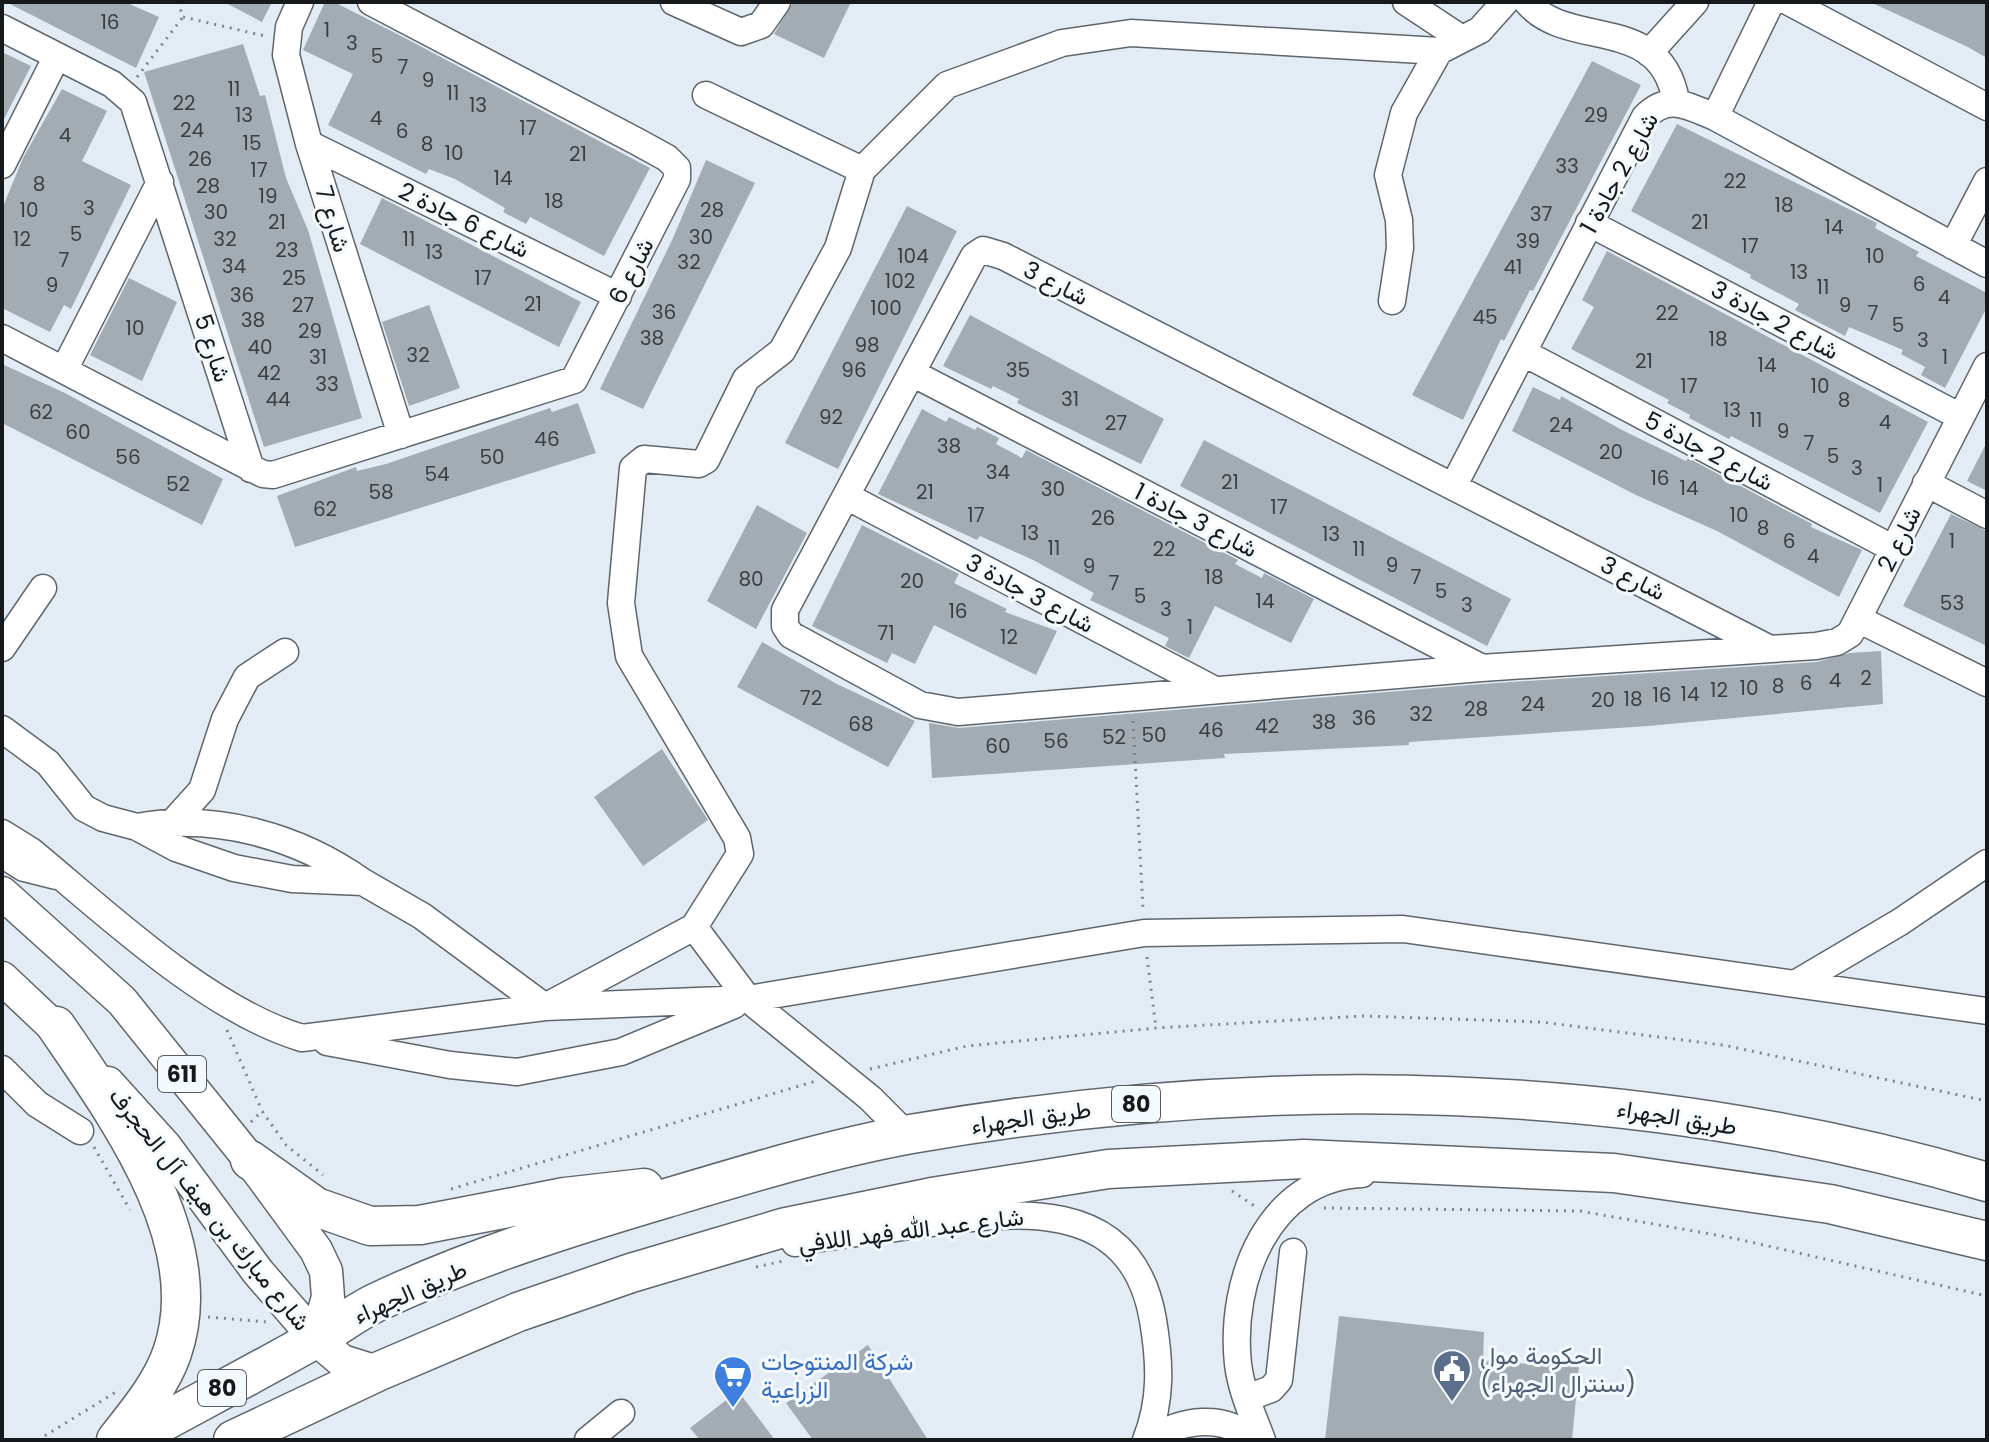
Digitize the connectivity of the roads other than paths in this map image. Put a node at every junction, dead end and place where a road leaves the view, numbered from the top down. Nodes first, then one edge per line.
1 (300, 2) edge
2 (371, 2) edge
3 (674, 2) edge
4 (777, 2) edge
5 (1406, 2) edge
6 (1505, 2) edge
7 (1578, 2) edge
8 (1695, 2) edge
9 (1771, 2) edge
10 (1789, 2) edge
11 (1534, 8) edge
12 (2, 28) edge
13 (1462, 39) junction
14 (1439, 51) junction
15 (1649, 53) junction
16 (57, 56) junction
17 (706, 95) dead end
18 (1676, 101) junction
19 (1987, 107) edge
20 (1715, 117) junction
21 (309, 144) junction
22 (2, 165) edge
23 (862, 170) junction
24 (1987, 181) edge
25 (160, 182) junction
26 (1589, 223) junction
27 (1953, 246) junction
28 (1987, 264) edge
29 (618, 296) junction
30 (1392, 301) dead end
31 (2, 338) edge
32 (1524, 353) junction
33 (1987, 366) edge
34 (64, 370) junction
35 (912, 373) junction
36 (1961, 417) junction
37 (401, 435) junction
38 (251, 469) junction
39 (1926, 483) junction
40 (1454, 485) junction
41 (846, 496) junction
42 (1987, 515) edge
43 (1894, 549) junction
44 (43, 588) dead end
45 (1858, 619) junction
46 (1766, 647) junction
47 (2, 648) edge
48 (285, 652) dead end
49 (1481, 668) junction
50 (1987, 683) edge
51 (1213, 689) junction
52 (2, 729) edge
53 (175, 820) junction
54 (137, 827) junction
55 (2, 833) edge
56 (6, 857) edge
57 (1987, 863) edge
58 (63, 878) junction
59 (363, 882) junction
60 (6, 899) edge
61 (694, 927) junction
62 (2, 978) edge
63 (1795, 984) junction
64 (748, 999) junction
65 (545, 1007) junction
66 (1987, 1011) edge
67 (56, 1026) junction
68 (302, 1038) junction
69 (2, 1069) edge
70 (80, 1131) road end
71 (907, 1135) junction
72 (250, 1160) junction
73 (1496, 1168) junction
74 (1987, 1182) edge
75 (695, 1190) junction
76 (1987, 1241) edge
77 (1293, 1252) dead end
78 (592, 1287) junction
79 (299, 1355) junction
80 (377, 1372) junction
81 (1247, 1398) junction
82 (621, 1413) dead end
83 (116, 1440) edge
84 (130, 1440) edge
85 (176, 1440) edge
86 (233, 1440) edge
87 (588, 1440) edge
88 (1148, 1440) edge
89 (1254, 1440) edge
90 (1262, 1440) edge

1 - 21 street, شارع 7
2 - 29 street, شارع 6
3 - 4 street
5 - 13 street
6 - 13 street
7 - 11 street
8 - 15 street
9 - 20 street
10 - 19 street
11 - 15 street
12 - 16 street
13 - 14 street
14 - 23 street
14 - 30 street
15 - 18 street
16 - 22 street
16 - 25 street, شارع 5
17 - 23 street
18 - 20 street, شارع 2 جادة 1
18 - 26 street, شارع 2 جادة 1
20 - 27 street, شارع 2 جادة 1
21 - 29 street, شارع 6 جادة 2
21 - 37 street, شارع 7
23 - 61 street
24 - 27 street
25 - 34 street
25 - 38 street, شارع 5
26 - 32 street, شارع 2 جادة 1
26 - 36 street, شارع 2 جادة 3
27 - 28 street, شارع 2 جادة 1
29 - 37 street, شارع 6
31 - 34 street
32 - 40 street, شارع 2 جادة 1
32 - 43 street, شارع 2 جادة 5
33 - 36 street, شارع 2
34 - 38 street
35 - 40 street, شارع 3
35 - 41 street, شارع 3
35 - 49 street, شارع 3 جادة 1
36 - 39 street, شارع 2
37 - 38 street, شارع 6
39 - 42 street
39 - 43 street, شارع 2
40 - 46 street, شارع 3
41 - 51 street, شارع 3 جادة 3
41 - 51 street, شارع 3
43 - 45 street, شارع 2
44 - 47 street
45 - 46 street, شارع 2
45 - 50 street
46 - 49 street, شارع 3
48 - 53 street
49 - 51 street, شارع 3
52 - 54 street
53 - 54 street
53 - 59 street
54 - 59 street
55 - 58 street
56 - 58 street
56 - 60 street
57 - 63 street
58 - 68 street
59 - 65 street
60 - 72 main road, شارع مبارك بن هيف آل الحجرف / 611
61 - 64 street
61 - 65 street
62 - 67 main road, شارع مبارك بن هيف آل الحجرف / 611
63 - 64 street
63 - 66 street
64 - 65 street
64 - 68 street
64 - 71 street
65 - 68 street
67 - 79 main road, شارع مبارك بن هيف آل الحجرف / 611
67 - 83 highway
69 - 70 street
71 - 74 highway, طريق الجهراء / 80
71 - 75 highway, طريق الجهراء / 80
72 - 75 highway
72 - 79 main road, شارع مبارك بن هيف آل الحجرف / 611
73 - 76 highway, 80
73 - 78 highway, 80
73 - 81 street
75 - 79 highway, طريق الجهراء / 80
77 - 81 street
78 - 80 highway, 80
78 - 88 street, شارع عبد الله فهد اللافي
79 - 80 main road, شارع مبارك بن هيف آل الحجرف / 611
79 - 84 highway, طريق الجهراء / 80
79 - 85 highway
80 - 86 highway, 80
81 - 90 street
82 - 87 street
88 - 89 street

